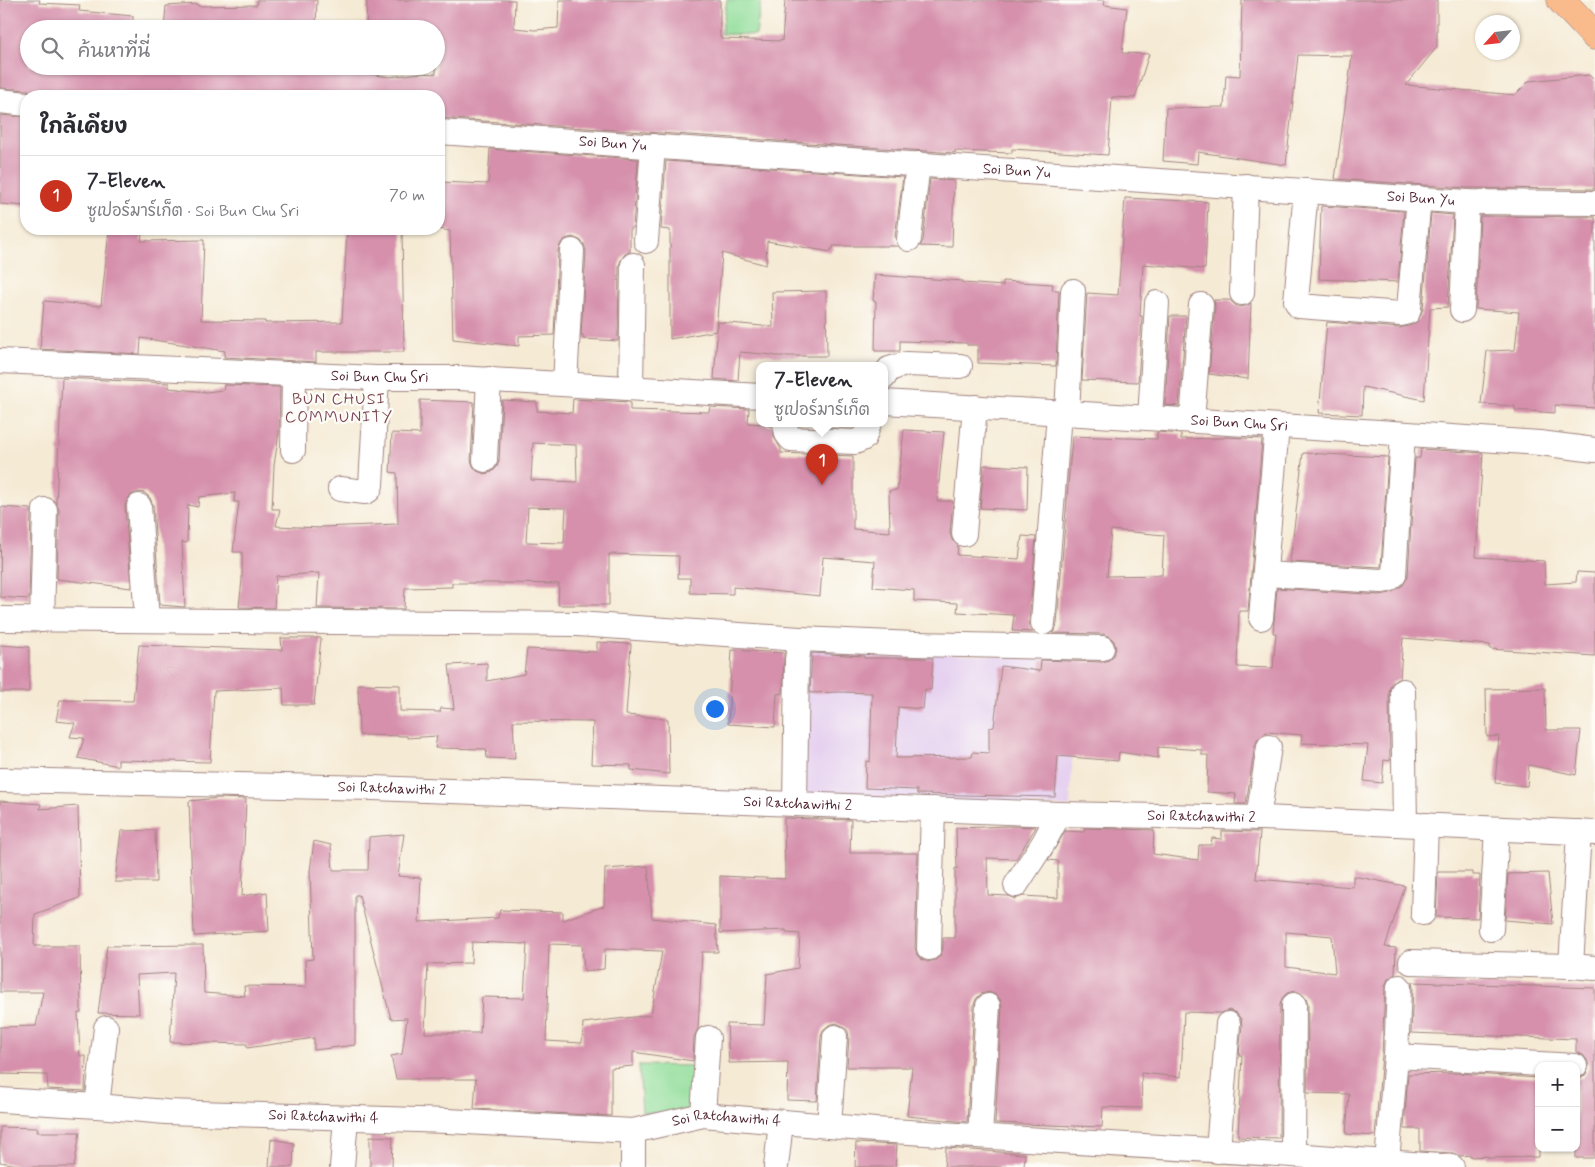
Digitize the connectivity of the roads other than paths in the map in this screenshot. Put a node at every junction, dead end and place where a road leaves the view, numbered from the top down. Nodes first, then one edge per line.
1 (1561, 0) edge
2 (1595, 36) edge
3 (0, 101) edge
4 (20, 103) edge
5 (445, 132) edge
6 (653, 146) junction
7 (918, 164) junction
8 (1246, 186) junction
9 (1306, 191) junction
10 (1418, 198) junction
11 (1467, 202) junction
12 (1595, 203) edge
13 (909, 239) dead end
14 (646, 241) dead end
15 (572, 251) dead end
16 (632, 265) dead end
17 (1073, 291) dead end
18 (1242, 293) dead end
19 (1158, 303) dead end
20 (1201, 305) dead end
21 (1462, 310) dead end
22 (0, 361) edge
23 (960, 366) dead end
24 (888, 371) edge
25 (294, 374) junction
26 (377, 378) junction
27 (489, 379) junction
28 (566, 384) junction
29 (632, 387) junction
30 (756, 396) edge
31 (888, 402) edge
32 (975, 408) junction
33 (1063, 413) junction
34 (1150, 418) junction
35 (1192, 421) junction
36 (1277, 426) junction
37 (786, 427) edge
38 (868, 427) edge
39 (1404, 434) junction
40 (293, 450) dead end
41 (1595, 450) edge
42 (485, 460) dead end
43 (340, 489) dead end
44 (139, 506) dead end
45 (45, 510) dead end
46 (964, 534) dead end
47 (1266, 574) junction
48 (1261, 618) dead end
49 (0, 619) edge
50 (42, 620) junction
51 (147, 620) junction
52 (1043, 623) dead end
53 (800, 639) junction
54 (1102, 648) dead end
55 (1403, 691) dead end
56 (1269, 747) dead end
57 (0, 780) edge
58 (795, 804) junction
59 (933, 809) junction
60 (1059, 814) junction
61 (1258, 818) junction
62 (1416, 825) junction
63 (1497, 828) junction
64 (1587, 832) edge
65 (1016, 885) dead end
66 (1423, 913) dead end
67 (1492, 929) dead end
68 (929, 948) dead end
69 (1411, 962) dead end
70 (1571, 966) junction
71 (1595, 968) edge
72 (1399, 987) dead end
73 (1294, 1005) dead end
74 (988, 1006) dead end
75 (1228, 1024) dead end
76 (106, 1028) dead end
77 (835, 1037) dead end
78 (708, 1038) dead end
79 (1396, 1056) junction
80 (1535, 1064) edge
81 (1580, 1066) edge
82 (1595, 1067) edge
83 (0, 1100) edge
84 (97, 1106) junction
85 (703, 1115) junction
86 (346, 1118) junction
87 (781, 1122) junction
88 (829, 1126) junction
89 (633, 1131) junction
90 (980, 1136) junction
91 (1218, 1151) junction
92 (1293, 1156) junction
93 (1178, 1158) edge
94 (1387, 1162) junction
95 (1421, 1166) edge
96 (342, 1167) edge
97 (633, 1167) edge
98 (776, 1167) edge
99 (1452, 1167) edge

1 - 2 main road
3 - 4 street
5 - 6 street, Soi Bun Yu
6 - 7 street, Soi Bun Yu
6 - 14 street
7 - 8 street, Soi Bun Yu
7 - 13 street
8 - 9 street, Soi Bun Yu
8 - 18 street
9 - 10 street, Soi Bun Yu
9 - 10 street
10 - 11 street, Soi Bun Yu
11 - 12 street, Soi Bun Yu
11 - 21 street
15 - 28 street
16 - 29 street
17 - 33 street
19 - 34 street
20 - 35 street
22 - 25 street, Soi Bun Chu Sri
23 - 24 street
25 - 26 street, Soi Bun Chu Sri
25 - 40 street
26 - 27 street, Soi Bun Chu Sri
26 - 43 street
27 - 28 street, Soi Bun Chu Sri
27 - 42 street
28 - 29 street, Soi Bun Chu Sri
29 - 30 street, Soi Bun Chu Sri
31 - 32 street, Soi Bun Chu Sri
32 - 33 street, Soi Bun Chu Sri
32 - 46 street
33 - 34 street, Soi Bun Chu Sri
33 - 52 street
34 - 35 street, Soi Bun Chu Sri
35 - 36 street, Soi Bun Chu Sri
36 - 39 street, Soi Bun Chu Sri
36 - 47 street
37 - 38 street
39 - 41 street, Soi Bun Chu Sri
39 - 47 street
44 - 51 street
45 - 50 street
47 - 48 street
49 - 50 street
50 - 51 street
51 - 53 street
53 - 54 street
53 - 58 street
55 - 62 street
56 - 61 street
57 - 58 street, Soi Ratchawithi 2
58 - 59 street, Soi Ratchawithi 2
59 - 60 street, Soi Ratchawithi 2
59 - 68 street
60 - 61 street, Soi Ratchawithi 2
60 - 65 street
61 - 62 street, Soi Ratchawithi 2
62 - 63 street, Soi Ratchawithi 2
62 - 66 street
63 - 64 street, Soi Ratchawithi 2
63 - 67 street
64 - 70 street
69 - 70 street
70 - 71 street
72 - 79 street
73 - 92 street
74 - 90 street
75 - 91 street
76 - 84 street
77 - 88 street
78 - 85 street
79 - 80 street
79 - 94 street
81 - 82 street
83 - 84 street, Soi Ratchawithi 4
84 - 86 street, Soi Ratchawithi 4
85 - 87 street, Soi Ratchawithi 4
85 - 89 street, Soi Ratchawithi 4
86 - 89 street, Soi Ratchawithi 4
86 - 96 street
87 - 88 street, Soi Ratchawithi 4
87 - 98 street
88 - 90 street, Soi Ratchawithi 4
89 - 97 street
90 - 93 street, Soi Ratchawithi 4
91 - 92 street, Soi Ratchawithi 4
91 - 93 street, Soi Ratchawithi 4
92 - 94 street, Soi Ratchawithi 4
94 - 95 street, Soi Ratchawithi 4
95 - 99 street, Soi Ratchawithi 4

